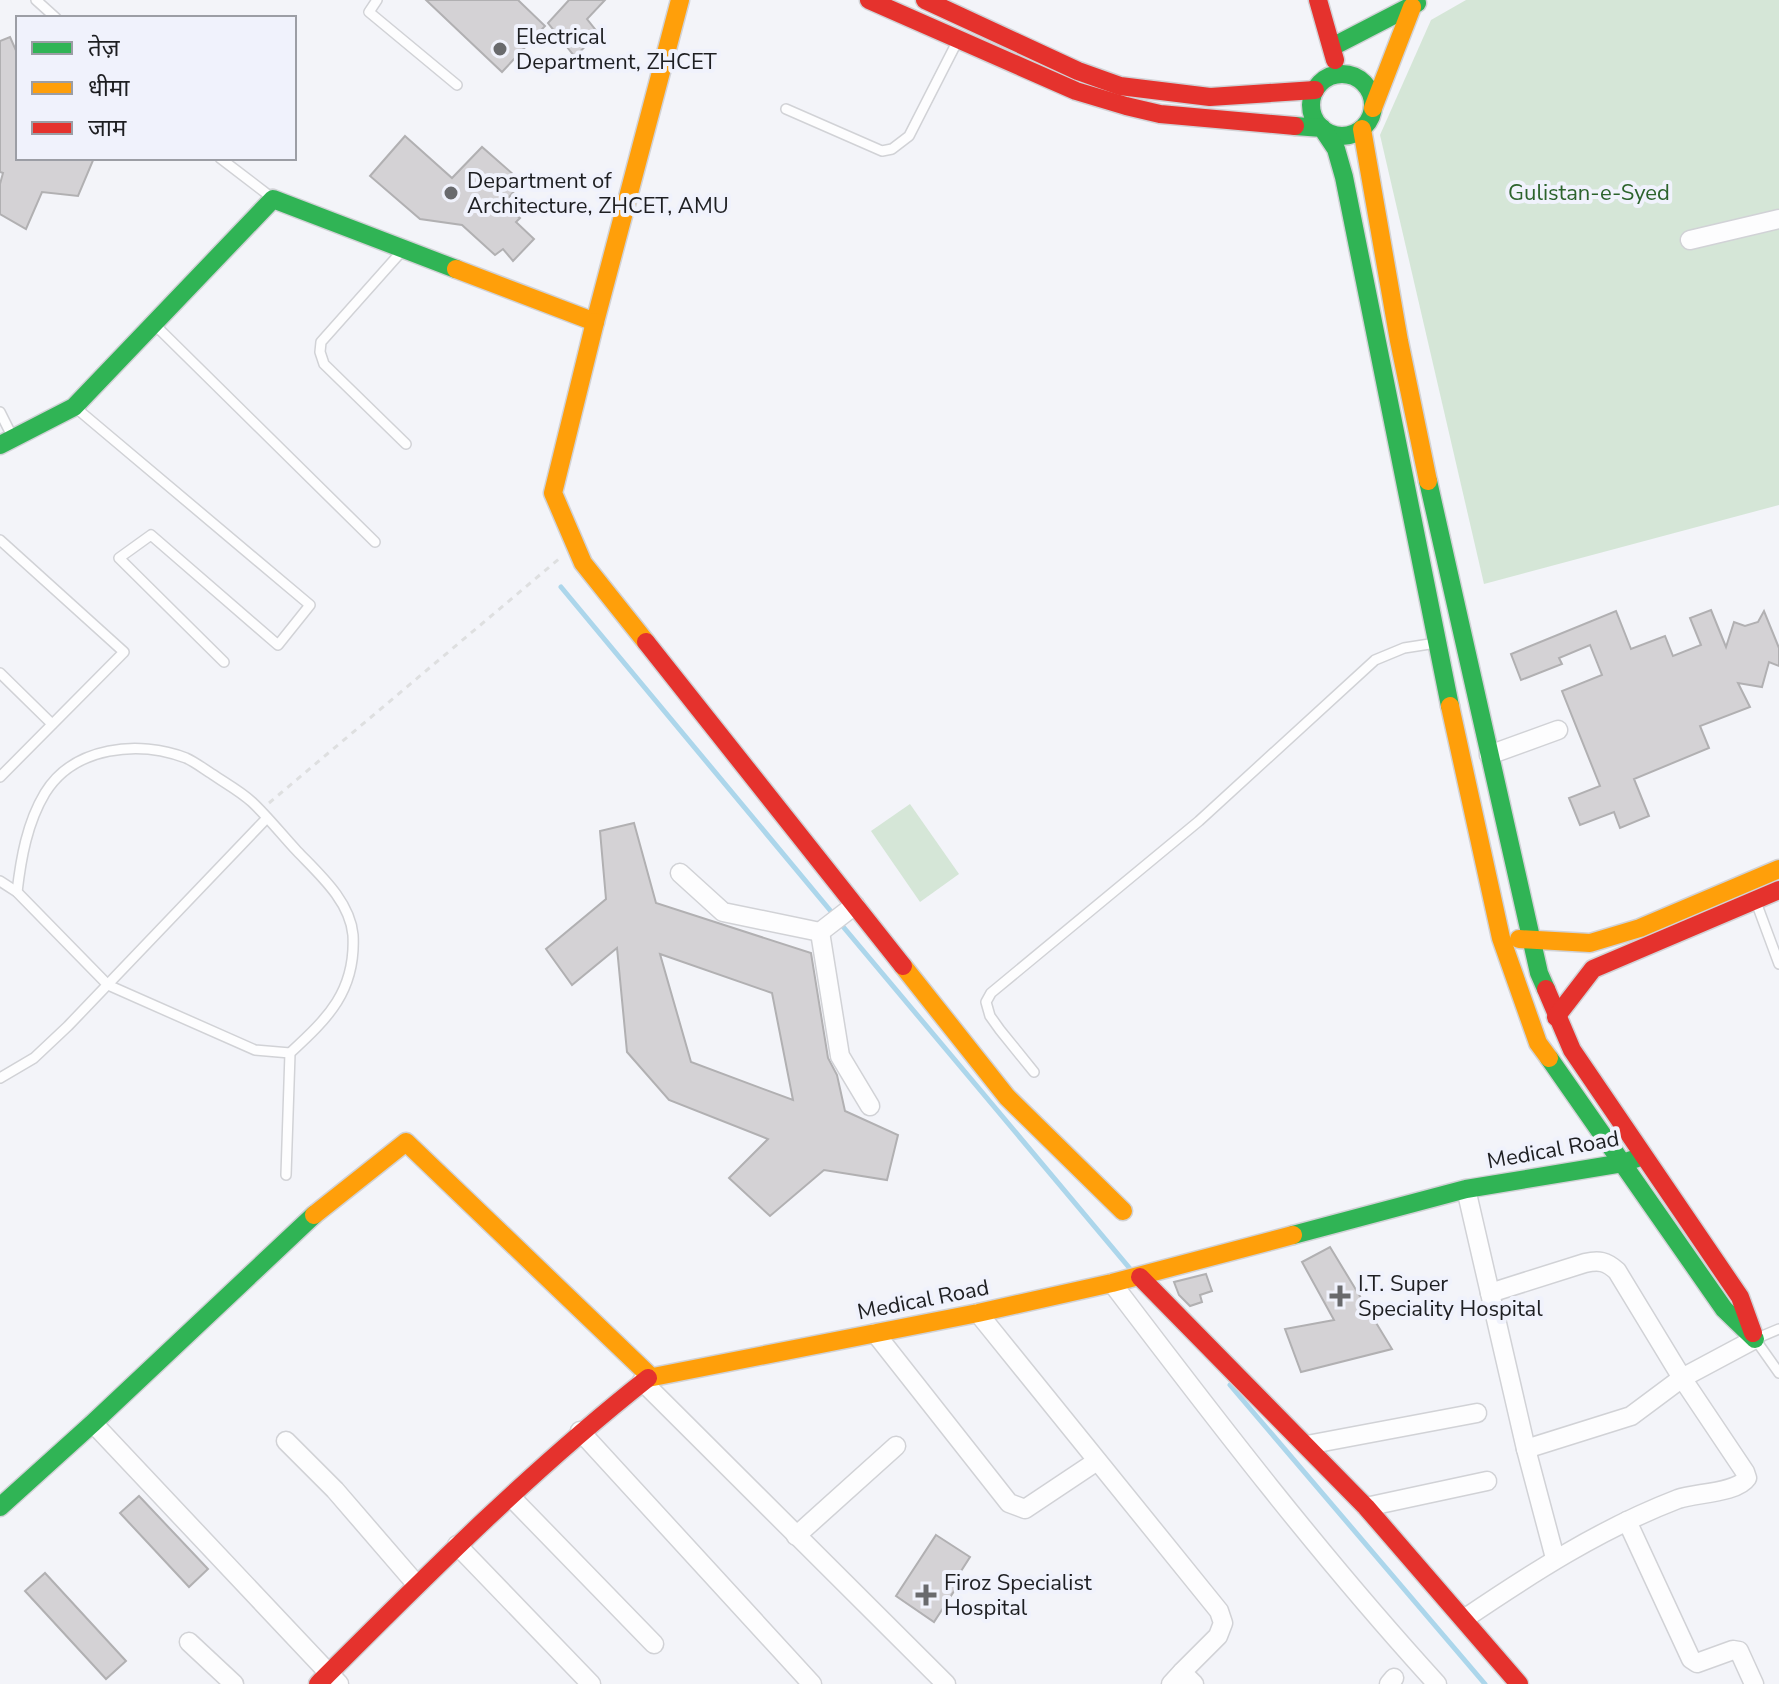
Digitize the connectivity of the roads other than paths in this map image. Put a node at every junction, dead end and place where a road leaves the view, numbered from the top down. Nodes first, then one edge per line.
1 (36, 0) edge
2 (377, 0) edge
3 (680, 0) edge
4 (869, 0) edge
5 (925, 0) edge
6 (1318, 0) edge
7 (1417, 3) edge
8 (54, 16) edge
9 (958, 39) junction
10 (1332, 47) junction
11 (1338, 74) junction
12 (457, 85) dead end
13 (1315, 90) junction
14 (1373, 108) junction
15 (786, 109) dead end
16 (1322, 128) junction
17 (1362, 129) junction
18 (223, 160) edge
19 (273, 199) junction
20 (1779, 219) edge
21 (1690, 240) dead end
22 (404, 249) junction
23 (1396, 317) junction
24 (1374, 321) junction
25 (595, 322) junction
26 (154, 324) junction
27 (74, 407) junction
28 (0, 412) edge
29 (6, 442) edge
30 (406, 444) dead end
31 (0, 540) edge
32 (375, 542) dead end
33 (1438, 643) junction
34 (224, 662) dead end
35 (0, 673) edge
36 (52, 724) junction
37 (1558, 730) dead end
38 (1489, 755) junction
39 (0, 777) edge
40 (264, 814) junction
41 (1779, 869) edge
42 (680, 873) dead end
43 (0, 881) edge
44 (1779, 890) edge
45 (17, 892) junction
46 (1756, 902) junction
47 (855, 905) junction
48 (820, 932) junction
49 (1501, 938) junction
50 (1532, 940) junction
51 (1779, 964) edge
52 (108, 985) junction
53 (1556, 1017) junction
54 (290, 1053) junction
55 (1034, 1072) dead end
56 (0, 1078) edge
57 (870, 1106) dead end
58 (1643, 1156) junction
59 (1623, 1163) junction
60 (286, 1175) dead end
61 (1466, 1189) junction
62 (1123, 1211) dead end
63 (1140, 1277) junction
64 (1112, 1283) junction
65 (1490, 1293) junction
66 (978, 1313) junction
67 (1779, 1329) edge
68 (875, 1333) junction
69 (1755, 1339) junction
70 (1779, 1373) edge
71 (1682, 1378) junction
72 (646, 1379) junction
73 (1477, 1413) dead end
74 (93, 1423) junction
75 (580, 1431) junction
76 (286, 1441) dead end
77 (1307, 1445) junction
78 (896, 1446) dead end
79 (1526, 1449) junction
80 (1097, 1461) junction
81 (1487, 1481) dead end
82 (511, 1497) junction
83 (0, 1507) edge
84 (1366, 1507) junction
85 (1627, 1521) junction
86 (796, 1536) junction
87 (457, 1545) junction
88 (1555, 1558) junction
89 (417, 1585) junction
90 (1464, 1619) junction
91 (189, 1642) dead end
92 (654, 1644) dead end
93 (329, 1680) edge
94 (936, 1680) edge
95 (1182, 1680) edge
96 (234, 1684) edge
97 (591, 1684) edge
98 (812, 1684) edge
99 (1437, 1684) edge
100 (1519, 1684) edge
101 (1754, 1684) edge

1 - 8 lane
2 - 12 lane
3 - 25 street
4 - 9 street
5 - 13 street
6 - 10 street
7 - 10 street
7 - 14 street
9 - 15 lane
9 - 16 street
10 - 11 street
11 - 13 street
11 - 14 street
13 - 16 street
14 - 17 street
16 - 17 street
16 - 24 street
17 - 23 street
18 - 19 lane
19 - 22 street
19 - 26 street
20 - 21 street
22 - 25 street
22 - 30 lane
23 - 24 street
23 - 38 street
24 - 33 street
25 - 47 street
26 - 27 street
26 - 32 lane
27 - 29 street
27 - 34 lane
28 - 29 lane
31 - 36 lane
33 - 49 street
33 - 55 lane
35 - 36 lane
36 - 39 lane
37 - 38 street
38 - 50 street
40 - 45 lane
40 - 52 lane
40 - 54 lane
41 - 50 street
42 - 48 street
43 - 45 lane
44 - 46 street
45 - 52 lane
46 - 51 lane
46 - 53 street
47 - 48 street
47 - 62 street
48 - 57 street
49 - 50 street
49 - 59 street
50 - 53 street
52 - 54 lane
52 - 56 lane
53 - 58 street
54 - 60 lane
58 - 59 street, Medical Road
58 - 69 street
59 - 61 street, Medical Road
59 - 69 street
61 - 63 street, Medical Road
61 - 65 street
63 - 64 street, Medical Road
63 - 77 street
64 - 66 street, Medical Road
64 - 99 street
65 - 71 street
65 - 79 street
66 - 68 street, Medical Road
66 - 80 street
67 - 69 lane
68 - 72 street, Medical Road
68 - 80 street
69 - 70 lane
69 - 71 street
71 - 79 street
71 - 85 street
72 - 74 street
72 - 75 street, Medical Road
72 - 86 street
73 - 77 street
74 - 83 street
74 - 93 street
75 - 82 street, Medical Road
75 - 98 street
76 - 89 street
77 - 84 street
78 - 86 street
79 - 88 street
80 - 95 street
81 - 84 street
82 - 87 street, Medical Road
82 - 92 street
84 - 90 street
85 - 88 street
85 - 101 street
86 - 94 street
87 - 89 street, Medical Road
87 - 97 street
88 - 90 street
89 - 93 street, Medical Road
90 - 100 street
91 - 96 street

